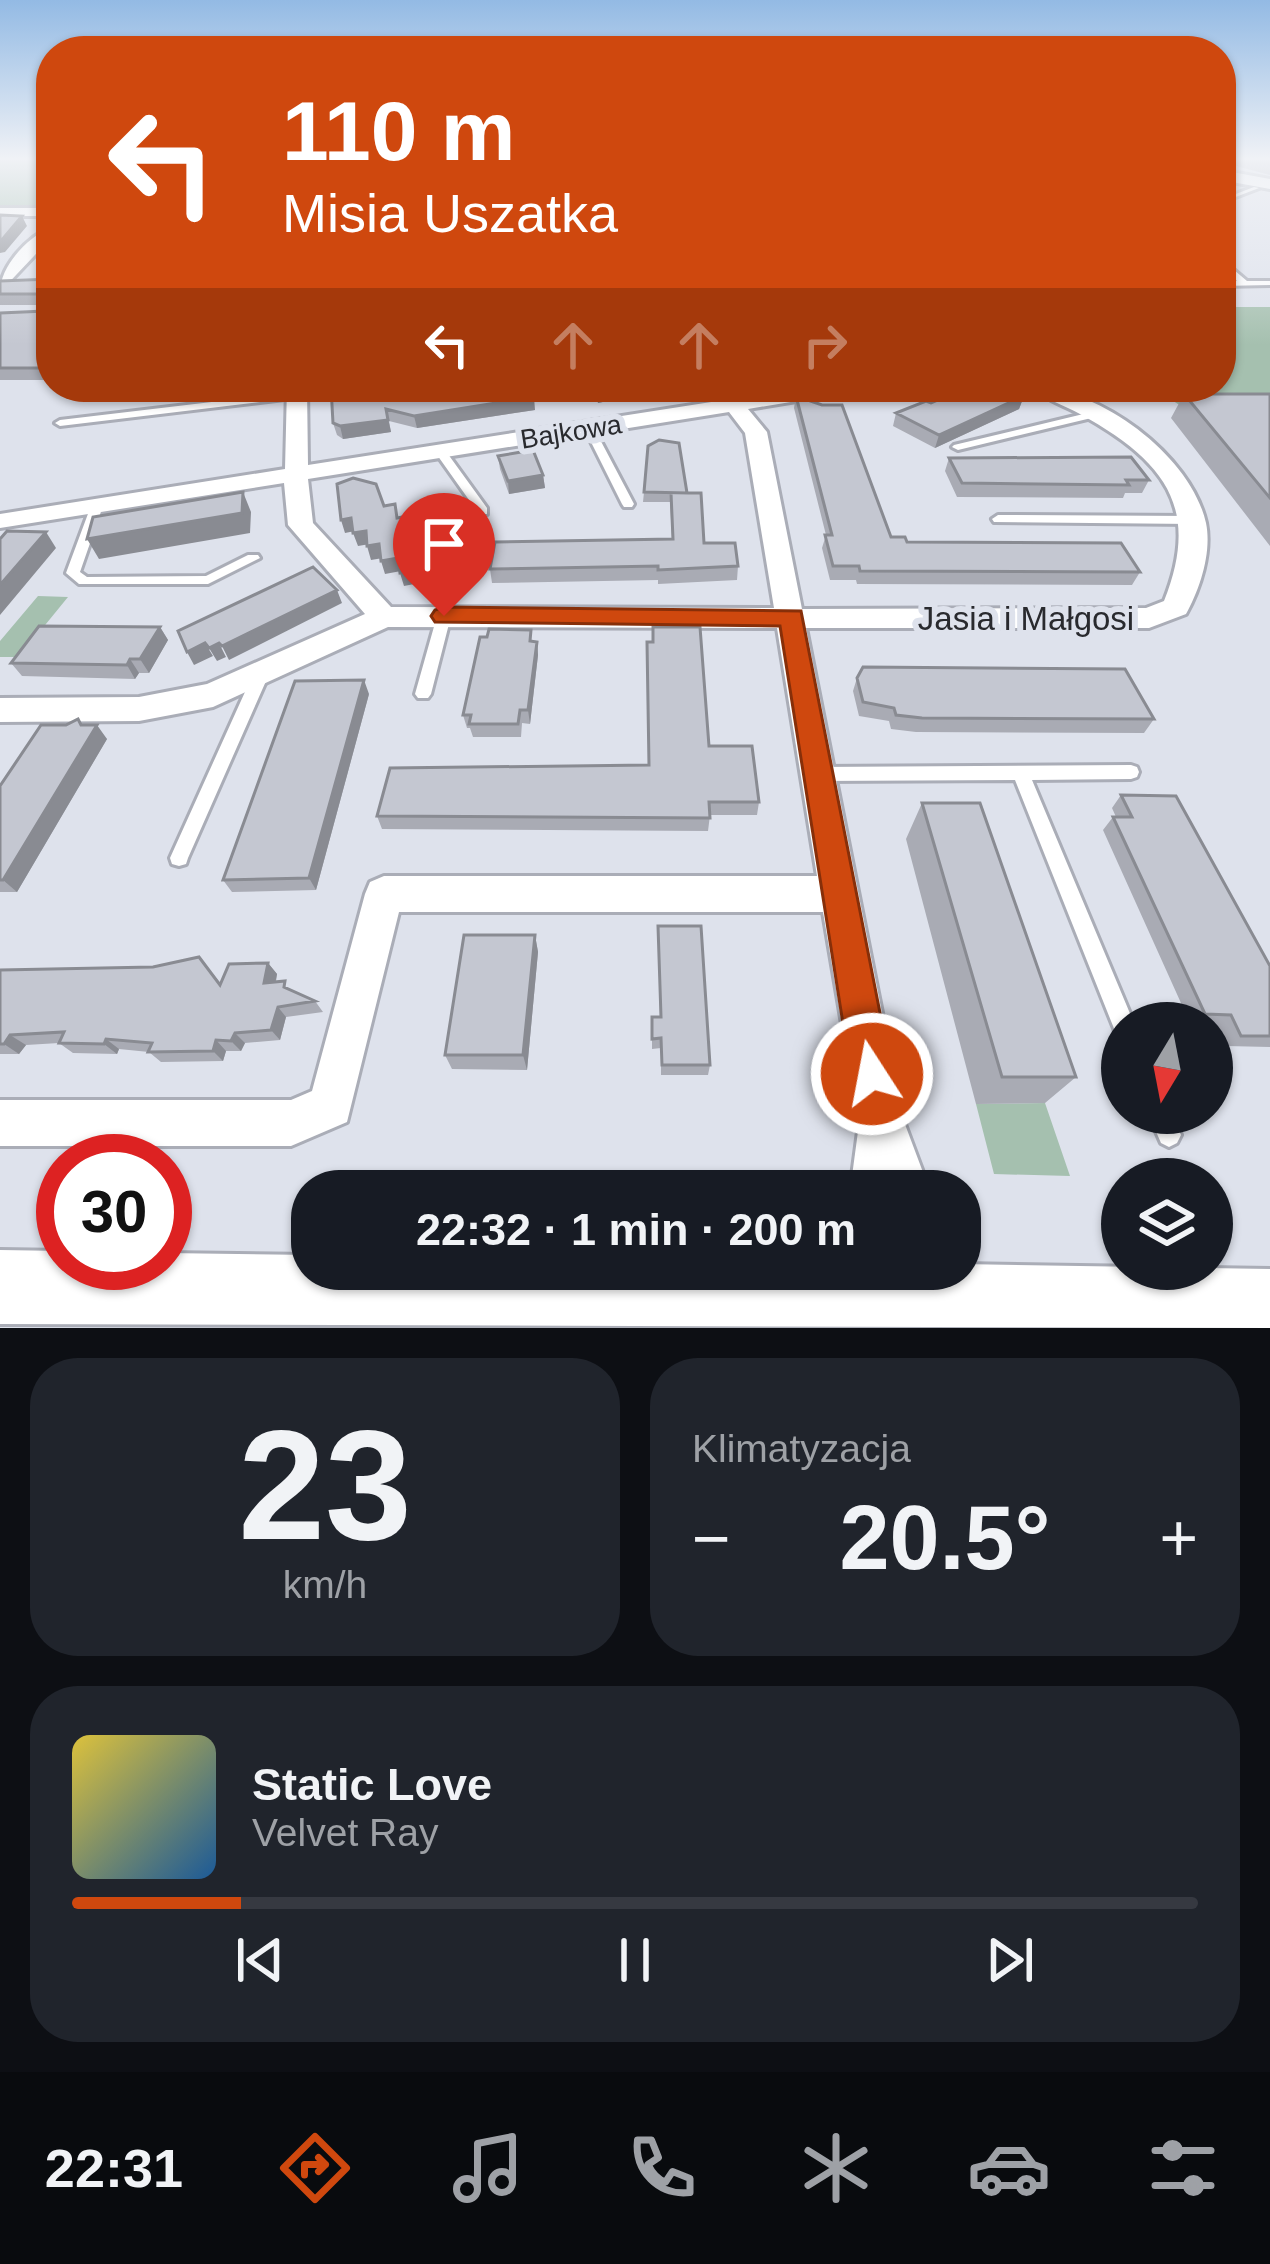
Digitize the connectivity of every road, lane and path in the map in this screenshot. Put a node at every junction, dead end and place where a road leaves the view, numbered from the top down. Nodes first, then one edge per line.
1 (36, 242) edge
2 (1236, 276) edge
3 (1236, 283) edge
4 (1244, 283) junction
5 (1270, 283) edge
6 (0, 287) edge
7 (216, 402) edge
8 (297, 402) edge
9 (763, 402) edge
10 (1075, 402) edge
11 (736, 407) junction
12 (1100, 413) junction
13 (60, 423) dead end
14 (590, 430) junction
15 (958, 447) dead end
16 (441, 452) junction
17 (296, 470) junction
18 (98, 503) junction
19 (628, 504) dead end
20 (483, 511) dead end
21 (998, 519) dead end
22 (0, 520) edge
23 (1194, 520) junction
24 (253, 558) dead end
25 (385, 616) junction
26 (444, 616) junction
27 (792, 617) junction
28 (262, 672) junction
29 (424, 694) dead end
30 (10, 710) edge
31 (0, 738) edge
32 (1131, 772) dead end
33 (1021, 773) junction
34 (817, 774) junction
35 (179, 858) dead end
36 (837, 894) junction
37 (1114, 1002) edge
38 (880, 1119) junction
39 (0, 1123) edge
40 (876, 1170) edge
41 (898, 1170) edge
42 (0, 1287) edge
43 (904, 1292) edge
44 (1270, 1306) edge

1 - 6 street
2 - 4 lane
3 - 4 lane
4 - 5 lane
7 - 13 lane
8 - 17 street
9 - 11 street, Bajkowa
10 - 12 street
11 - 14 street, Bajkowa
11 - 27 street
12 - 15 lane
12 - 23 street
14 - 16 street, Bajkowa
14 - 19 lane
16 - 17 street, Bajkowa
16 - 20 lane
17 - 18 street, Bajkowa
17 - 25 street
18 - 22 street, Bajkowa
18 - 24 lane
21 - 23 lane
23 - 27 street, Jasia i Małgosi
25 - 26 street
25 - 28 street
26 - 27 street
26 - 29 lane
27 - 34 street
28 - 30 street
28 - 35 lane
30 - 31 street
32 - 33 lane
33 - 34 lane
33 - 37 lane
34 - 36 street
36 - 38 street
36 - 39 street
38 - 40 street
38 - 41 street
42 - 43 main road
43 - 44 main road

